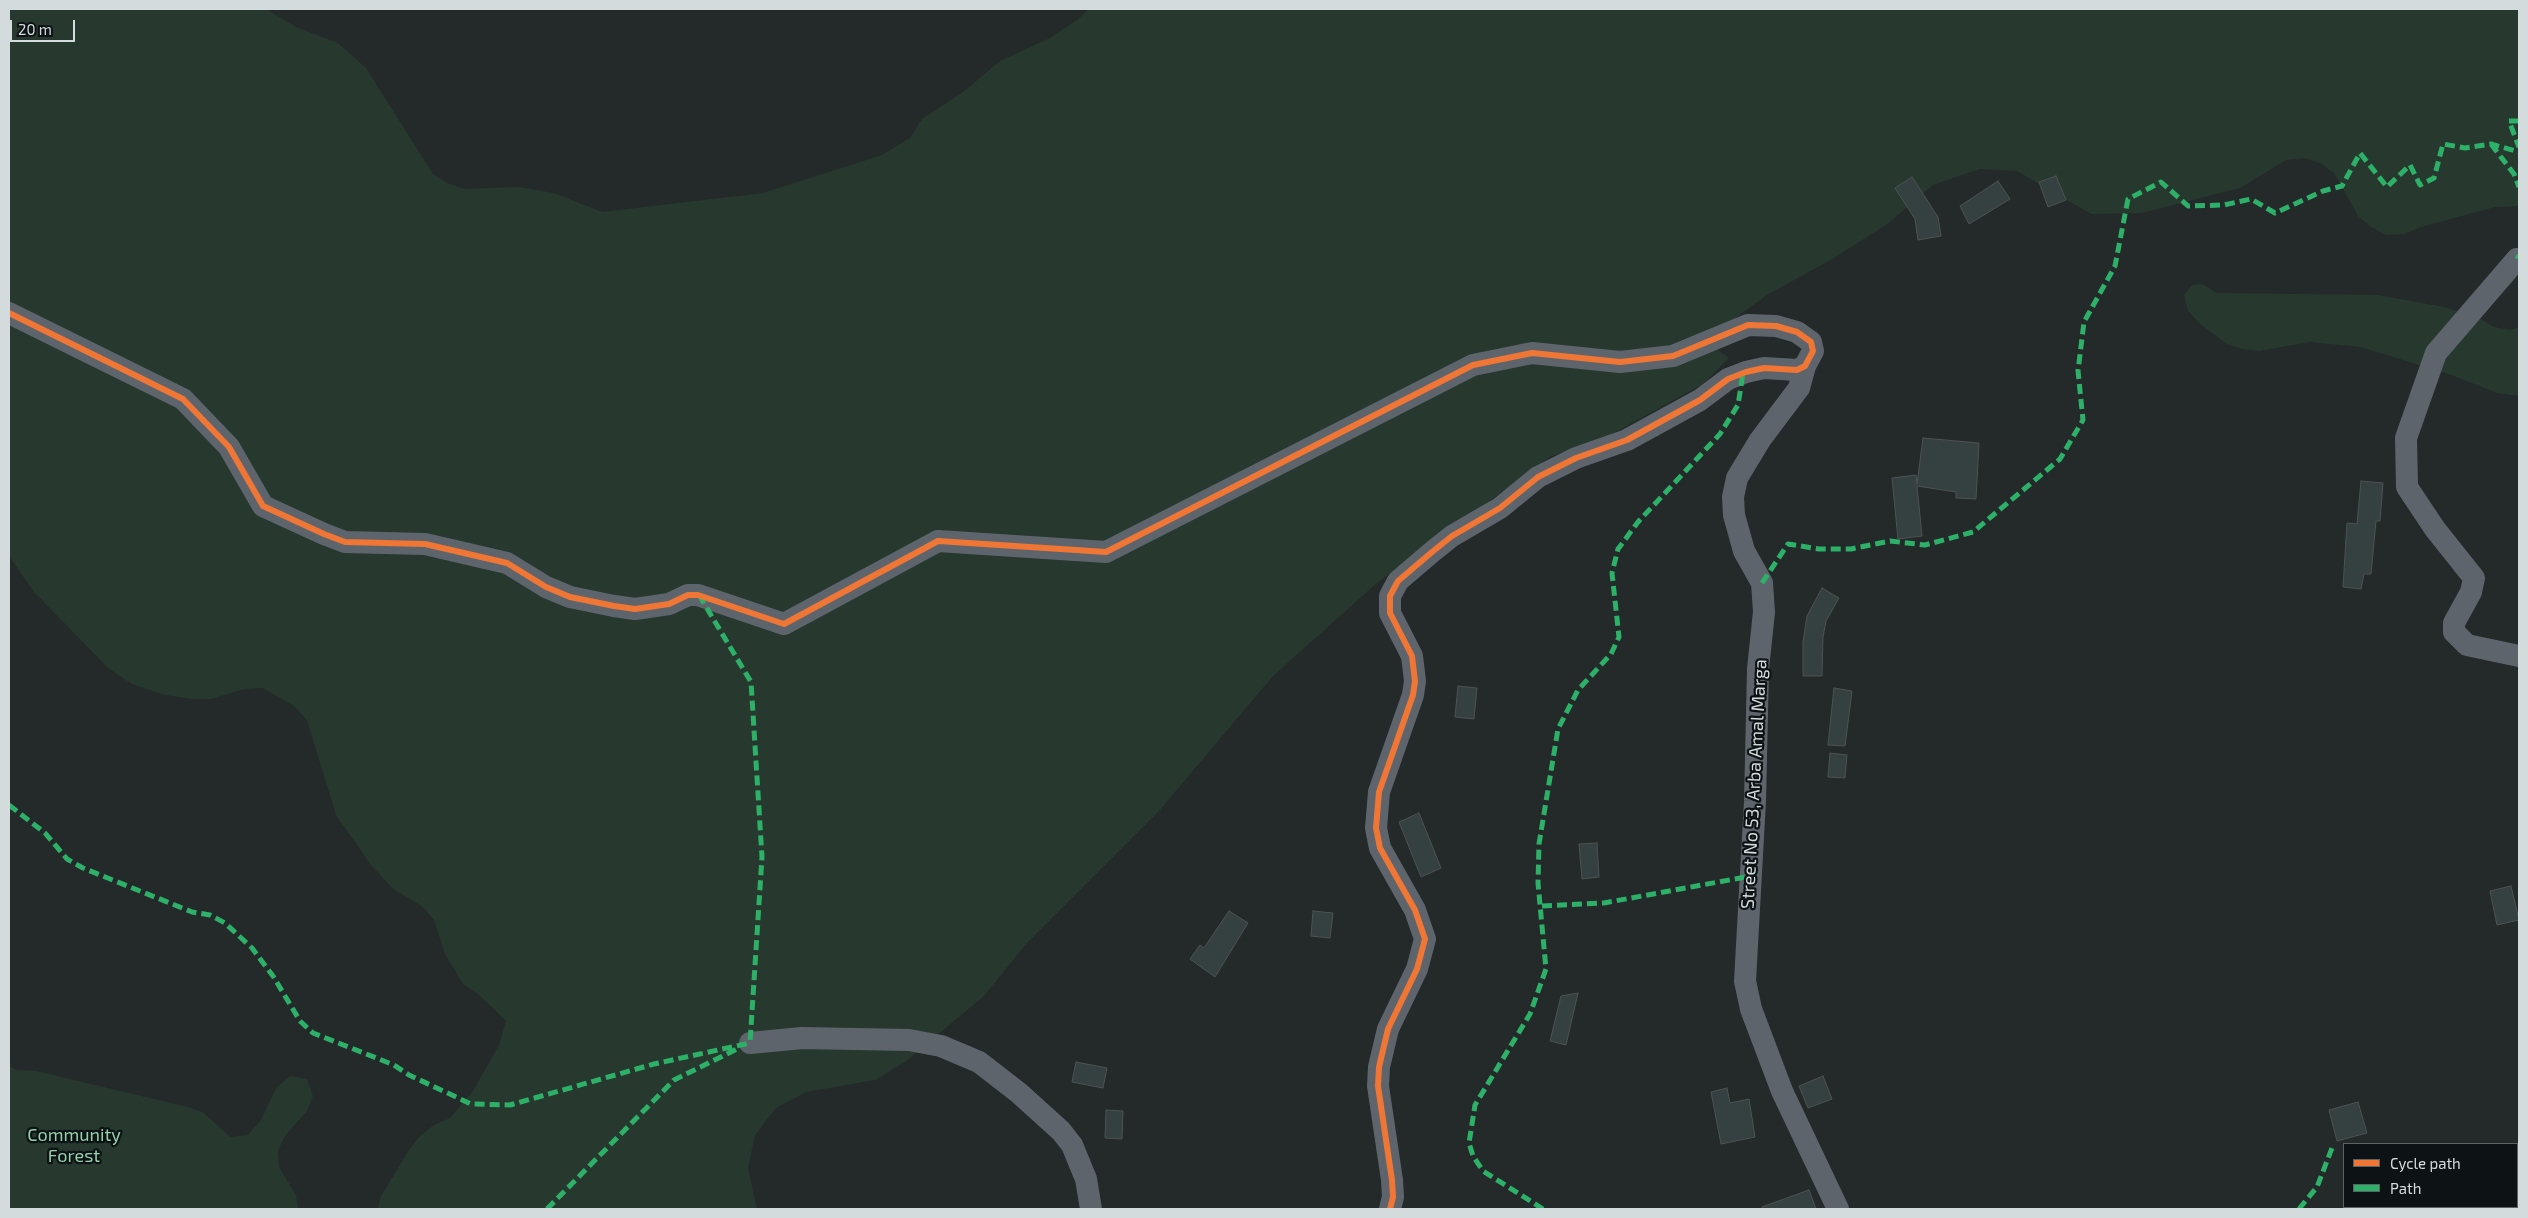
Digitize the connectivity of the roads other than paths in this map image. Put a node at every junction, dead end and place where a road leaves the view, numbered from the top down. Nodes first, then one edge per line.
1 (2517, 259) dead end
2 (9, 313) edge
3 (1805, 366) junction
4 (2519, 656) edge
5 (750, 1043) dead end
6 (1091, 1209) edge
7 (1390, 1209) edge
8 (1838, 1209) edge

1 - 4 street
2 - 3 street, Street No 53, Arba Amal Marga
3 - 7 street
3 - 8 street, Street No 53, Arba Amal Marga
5 - 6 street

